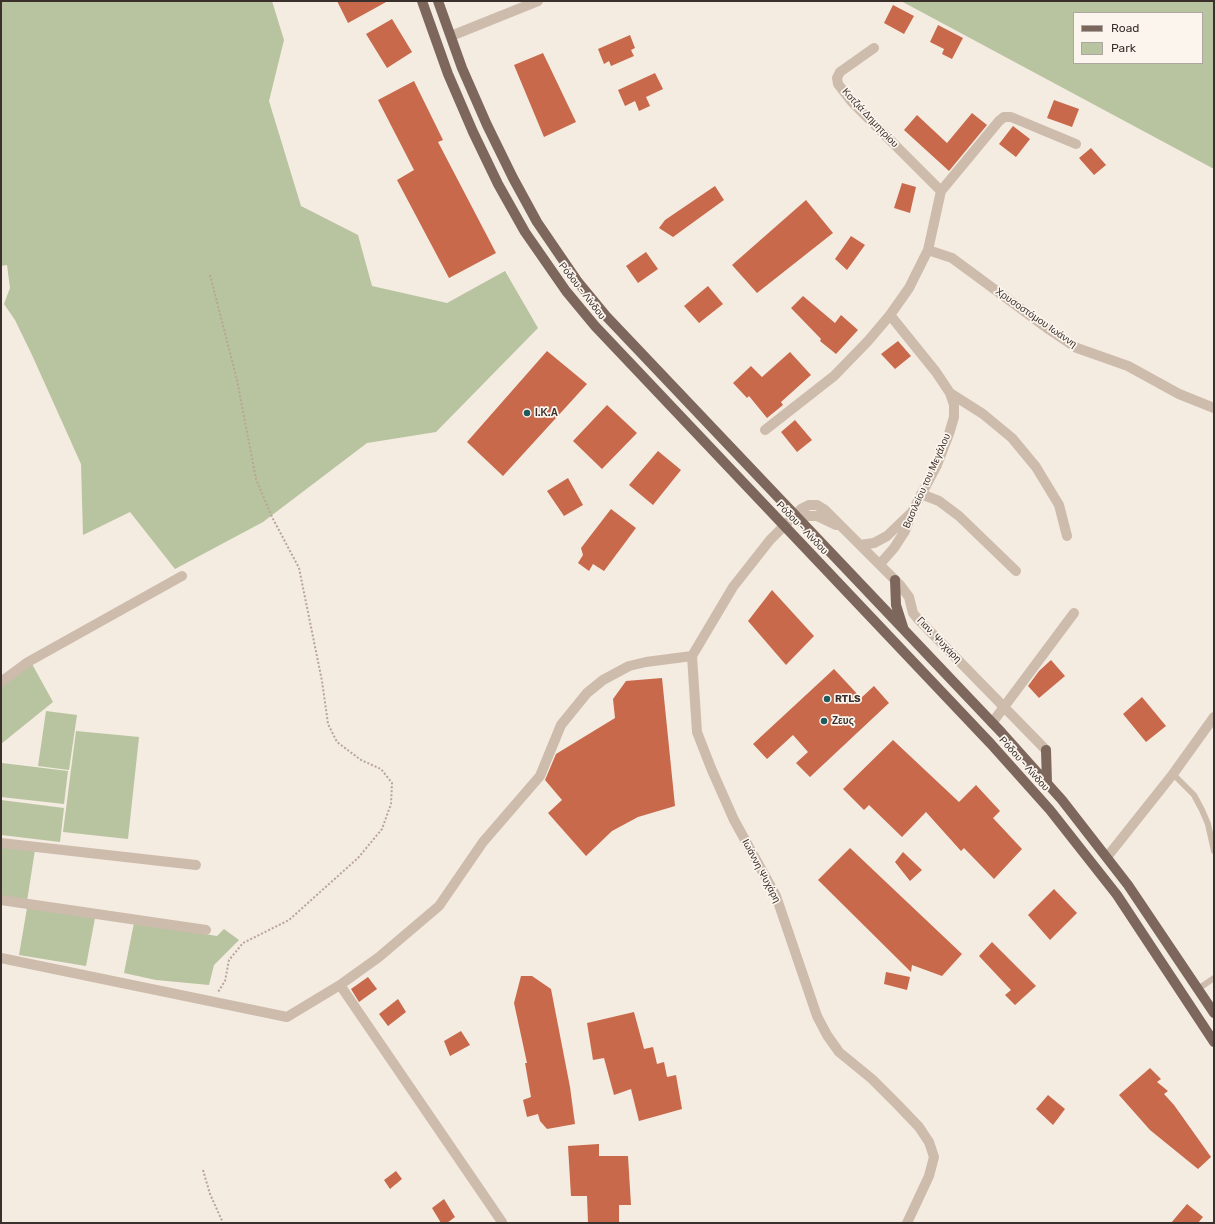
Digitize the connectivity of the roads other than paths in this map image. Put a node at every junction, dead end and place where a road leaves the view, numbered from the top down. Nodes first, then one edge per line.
1 (422, 1) edge
2 (438, 1) edge
3 (538, 1) edge
4 (451, 36) junction
5 (874, 48) dead end
6 (1076, 144) dead end
7 (941, 191) junction
8 (928, 250) junction
9 (890, 315) junction
10 (950, 393) junction
11 (1214, 408) edge
12 (765, 430) dead end
13 (921, 494) junction
14 (912, 512) junction
15 (795, 516) junction
16 (784, 526) junction
17 (1067, 536) dead end
18 (860, 545) junction
19 (880, 564) junction
20 (1016, 571) dead end
21 (182, 576) dead end
22 (896, 580) junction
23 (1074, 613) dead end
24 (906, 632) junction
25 (692, 656) junction
26 (1, 682) edge
27 (1005, 708) junction
28 (1214, 717) edge
29 (992, 723) junction
30 (1046, 750) joint
31 (1173, 774) junction
32 (1047, 782) junction
33 (1, 843) edge
34 (1214, 851) edge
35 (1106, 857) junction
36 (196, 865) dead end
37 (1, 900) edge
38 (206, 930) dead end
39 (1, 958) edge
40 (1214, 978) edge
41 (340, 985) junction
42 (1198, 989) junction
43 (1214, 1013) edge
44 (1214, 1042) edge
45 (502, 1222) dead end
46 (907, 1223) edge

1 - 16 main road, Ρόδου - Λίνδου
2 - 4 main road, Ρόδου - Λίνδου
3 - 4 street
4 - 15 main road, Ρόδου - Λίνδου
5 - 7 street, Κοτζιά Δημητρίου
6 - 7 street
7 - 8 street
8 - 9 street
8 - 11 street, Χρυσοστόμου Ιωάννη
9 - 10 street, Βασιλείου του Μεγάλου
9 - 12 street
10 - 13 street, Βασιλείου του Μεγάλου
10 - 17 street
13 - 14 street, Βασιλείου του Μεγάλου
13 - 20 street
14 - 18 street
14 - 19 street, Βασιλείου του Μεγάλου
15 - 16 street
15 - 18 street, Γιαν. Ψυχάρη
15 - 24 main road, Ρόδου - Λίνδου
16 - 25 street
16 - 44 main road, Ρόδου - Λίνδου
18 - 19 street, Γιαν. Ψυχάρη
19 - 22 street, Γιαν. Ψυχάρη
21 - 26 street
22 - 24 main road
22 - 27 street, Γιαν. Ψυχάρη
23 - 27 street
24 - 29 main road, Ρόδου - Λίνδου
25 - 41 street
25 - 46 street, Ιωάννη Ψυχάρη
27 - 29 street
27 - 30 street, Γιαν. Ψυχάρη
28 - 31 street
29 - 32 main road, Ρόδου - Λίνδου
30 - 32 main road
31 - 34 lane
31 - 35 street
32 - 35 main road, Ρόδου - Λίνδου
33 - 36 street
35 - 42 main road, Ρόδου - Λίνδου
37 - 38 street
39 - 41 street
40 - 42 lane
41 - 45 street
42 - 43 main road, Ρόδου - Λίνδου

